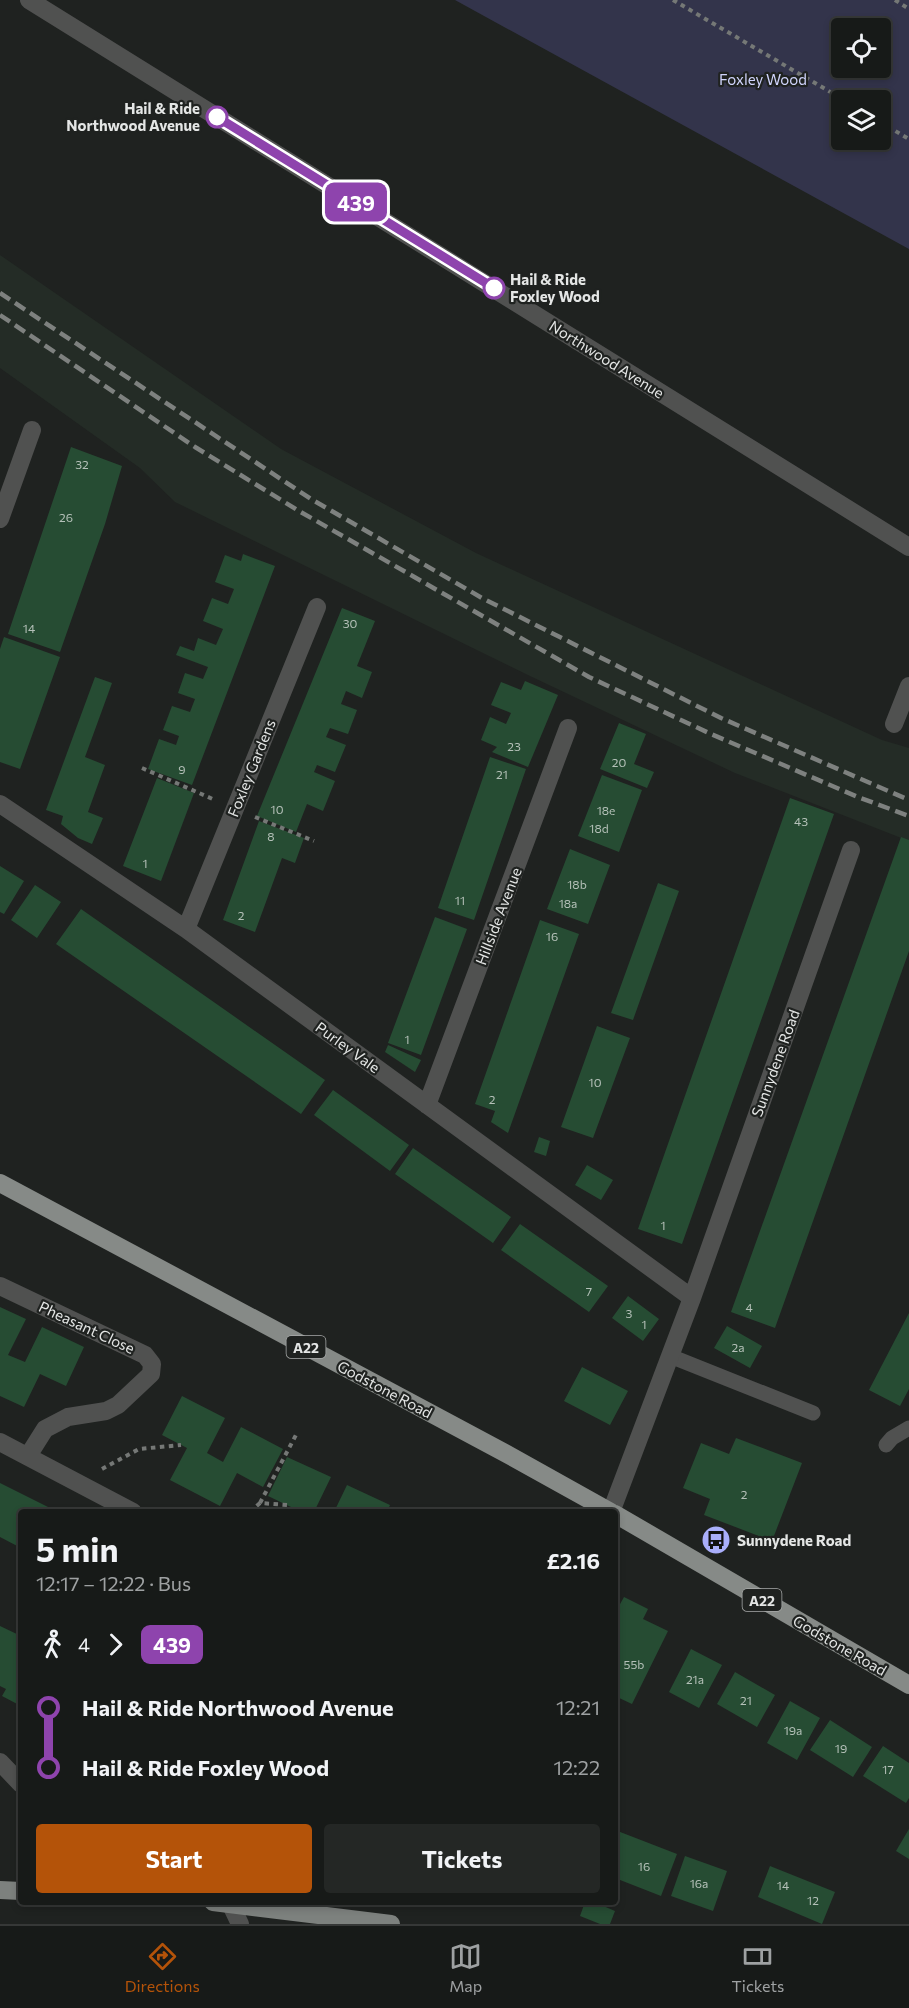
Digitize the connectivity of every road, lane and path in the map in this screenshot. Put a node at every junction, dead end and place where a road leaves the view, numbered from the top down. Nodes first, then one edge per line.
1 (29, 0) edge
2 (673, 0) edge
3 (895, 0) edge
4 (909, 9) edge
5 (831, 92) edge
6 (891, 128) edge
7 (909, 139) edge
8 (32, 430) dead end
9 (0, 519) edge
10 (909, 547) edge
11 (317, 607) dead end
12 (909, 686) edge
13 (894, 724) dead end
14 (568, 728) dead end
15 (0, 804) edge
16 (851, 850) dead end
17 (186, 929) junction
18 (427, 1104) junction
19 (0, 1183) edge
20 (0, 1286) edge
21 (692, 1298) junction
22 (670, 1356) junction
23 (813, 1413) dead end
24 (909, 1428) edge
25 (297, 1433) dead end
26 (0, 1442) edge
27 (181, 1445) dead end
28 (886, 1445) dead end
29 (28, 1456) junction
30 (78, 1483) junction
31 (260, 1503) junction
32 (287, 1505) dead end
33 (127, 1509) edge
34 (253, 1509) edge
35 (606, 1509) edge
36 (612, 1509) edge
37 (618, 1516) edge
38 (909, 1685) edge
39 (0, 1762) edge
40 (18, 1780) edge
41 (0, 1890) edge
42 (18, 1891) edge
43 (224, 1905) edge
44 (244, 1905) edge
45 (240, 1924) edge
46 (392, 1924) edge

1 - 10 street, Northwood Avenue
2 - 5 path
3 - 4 path
6 - 7 path
8 - 9 street
11 - 17 street, Foxley Gardens
12 - 13 street
14 - 18 street, Hillside Avenue
15 - 17 street, Purley Vale
16 - 21 street, Sunnydene Road
17 - 18 street, Purley Vale
18 - 21 street, Purley Vale
19 - 35 highway, Godstone Road / A22
20 - 29 street, Pheasant Close
21 - 22 street, Sunnydene Road
22 - 23 lane
22 - 36 street, Sunnydene Road
24 - 28 lane
25 - 31 path
26 - 29 street
27 - 30 path
29 - 30 street
30 - 33 street
31 - 32 path
31 - 34 path
37 - 38 highway, Godstone Road / A22
39 - 40 street
41 - 42 main road
43 - 45 street
44 - 46 main road

